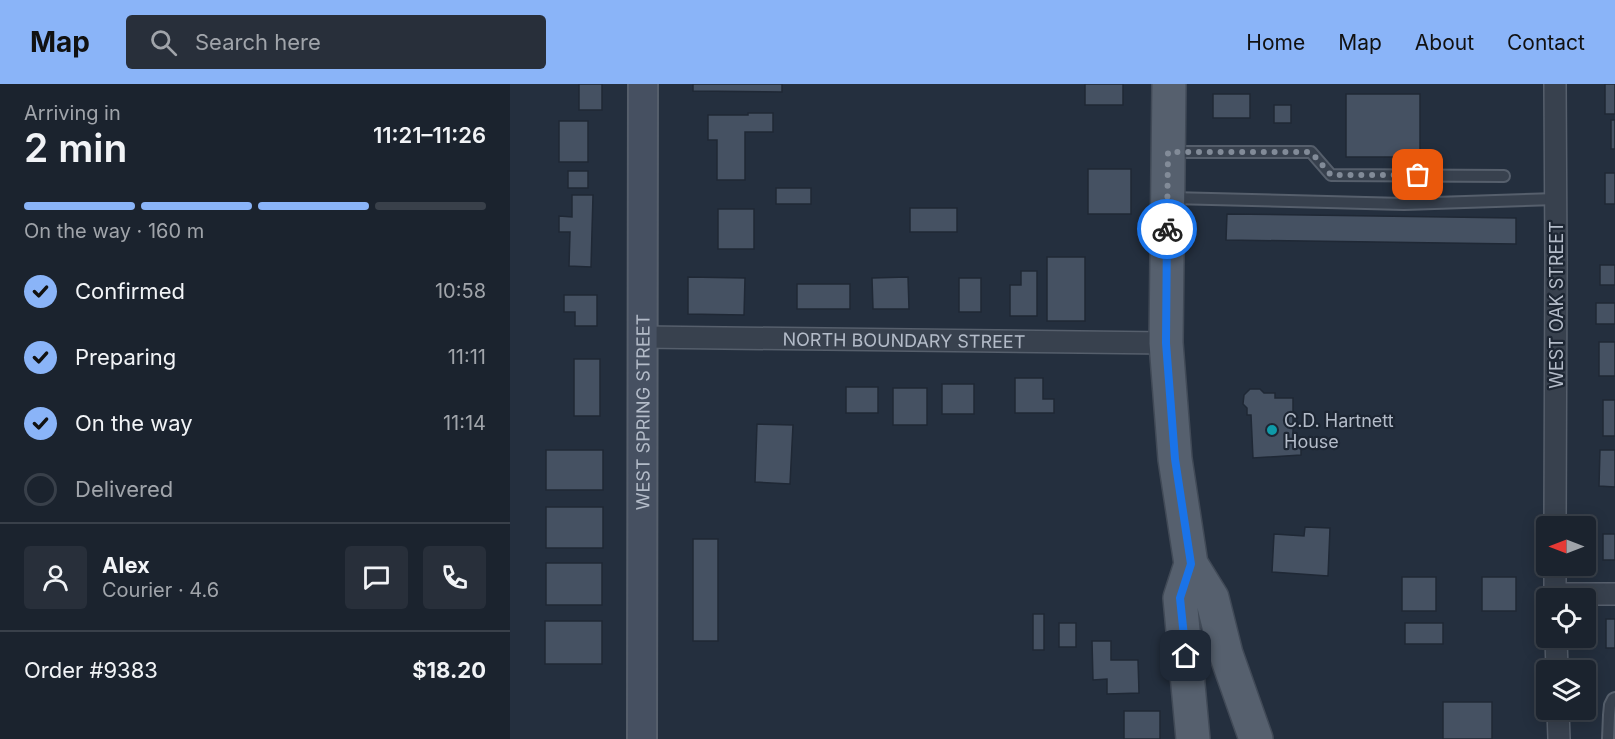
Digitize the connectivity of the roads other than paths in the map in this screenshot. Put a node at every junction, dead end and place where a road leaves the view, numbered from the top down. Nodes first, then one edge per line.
1 (644, 84) edge
2 (1169, 84) edge
3 (1555, 84) edge
4 (1168, 152) junction
5 (1504, 176) dead end
6 (1168, 198) junction
7 (1556, 200) junction
8 (643, 336) junction
9 (1166, 343) junction
10 (1556, 516) edge
11 (1615, 594) edge
12 (1596, 595) edge
13 (1207, 655) junction
14 (1615, 698) edge
15 (1558, 720) edge
16 (642, 739) edge
17 (1193, 739) edge
18 (1254, 739) edge
19 (1559, 739) edge
20 (1608, 739) edge

1 - 8 street, WEST SPRING STREET
2 - 4 main road
3 - 7 street, WEST OAK STREET
4 - 5 lane
4 - 6 main road
6 - 7 lane
6 - 9 main road
7 - 10 street, WEST OAK STREET
8 - 9 street, NORTH BOUNDARY STREET
8 - 16 street, WEST SPRING STREET
9 - 13 main road
11 - 12 street
13 - 17 main road
13 - 18 main road
14 - 20 lane
15 - 19 street

